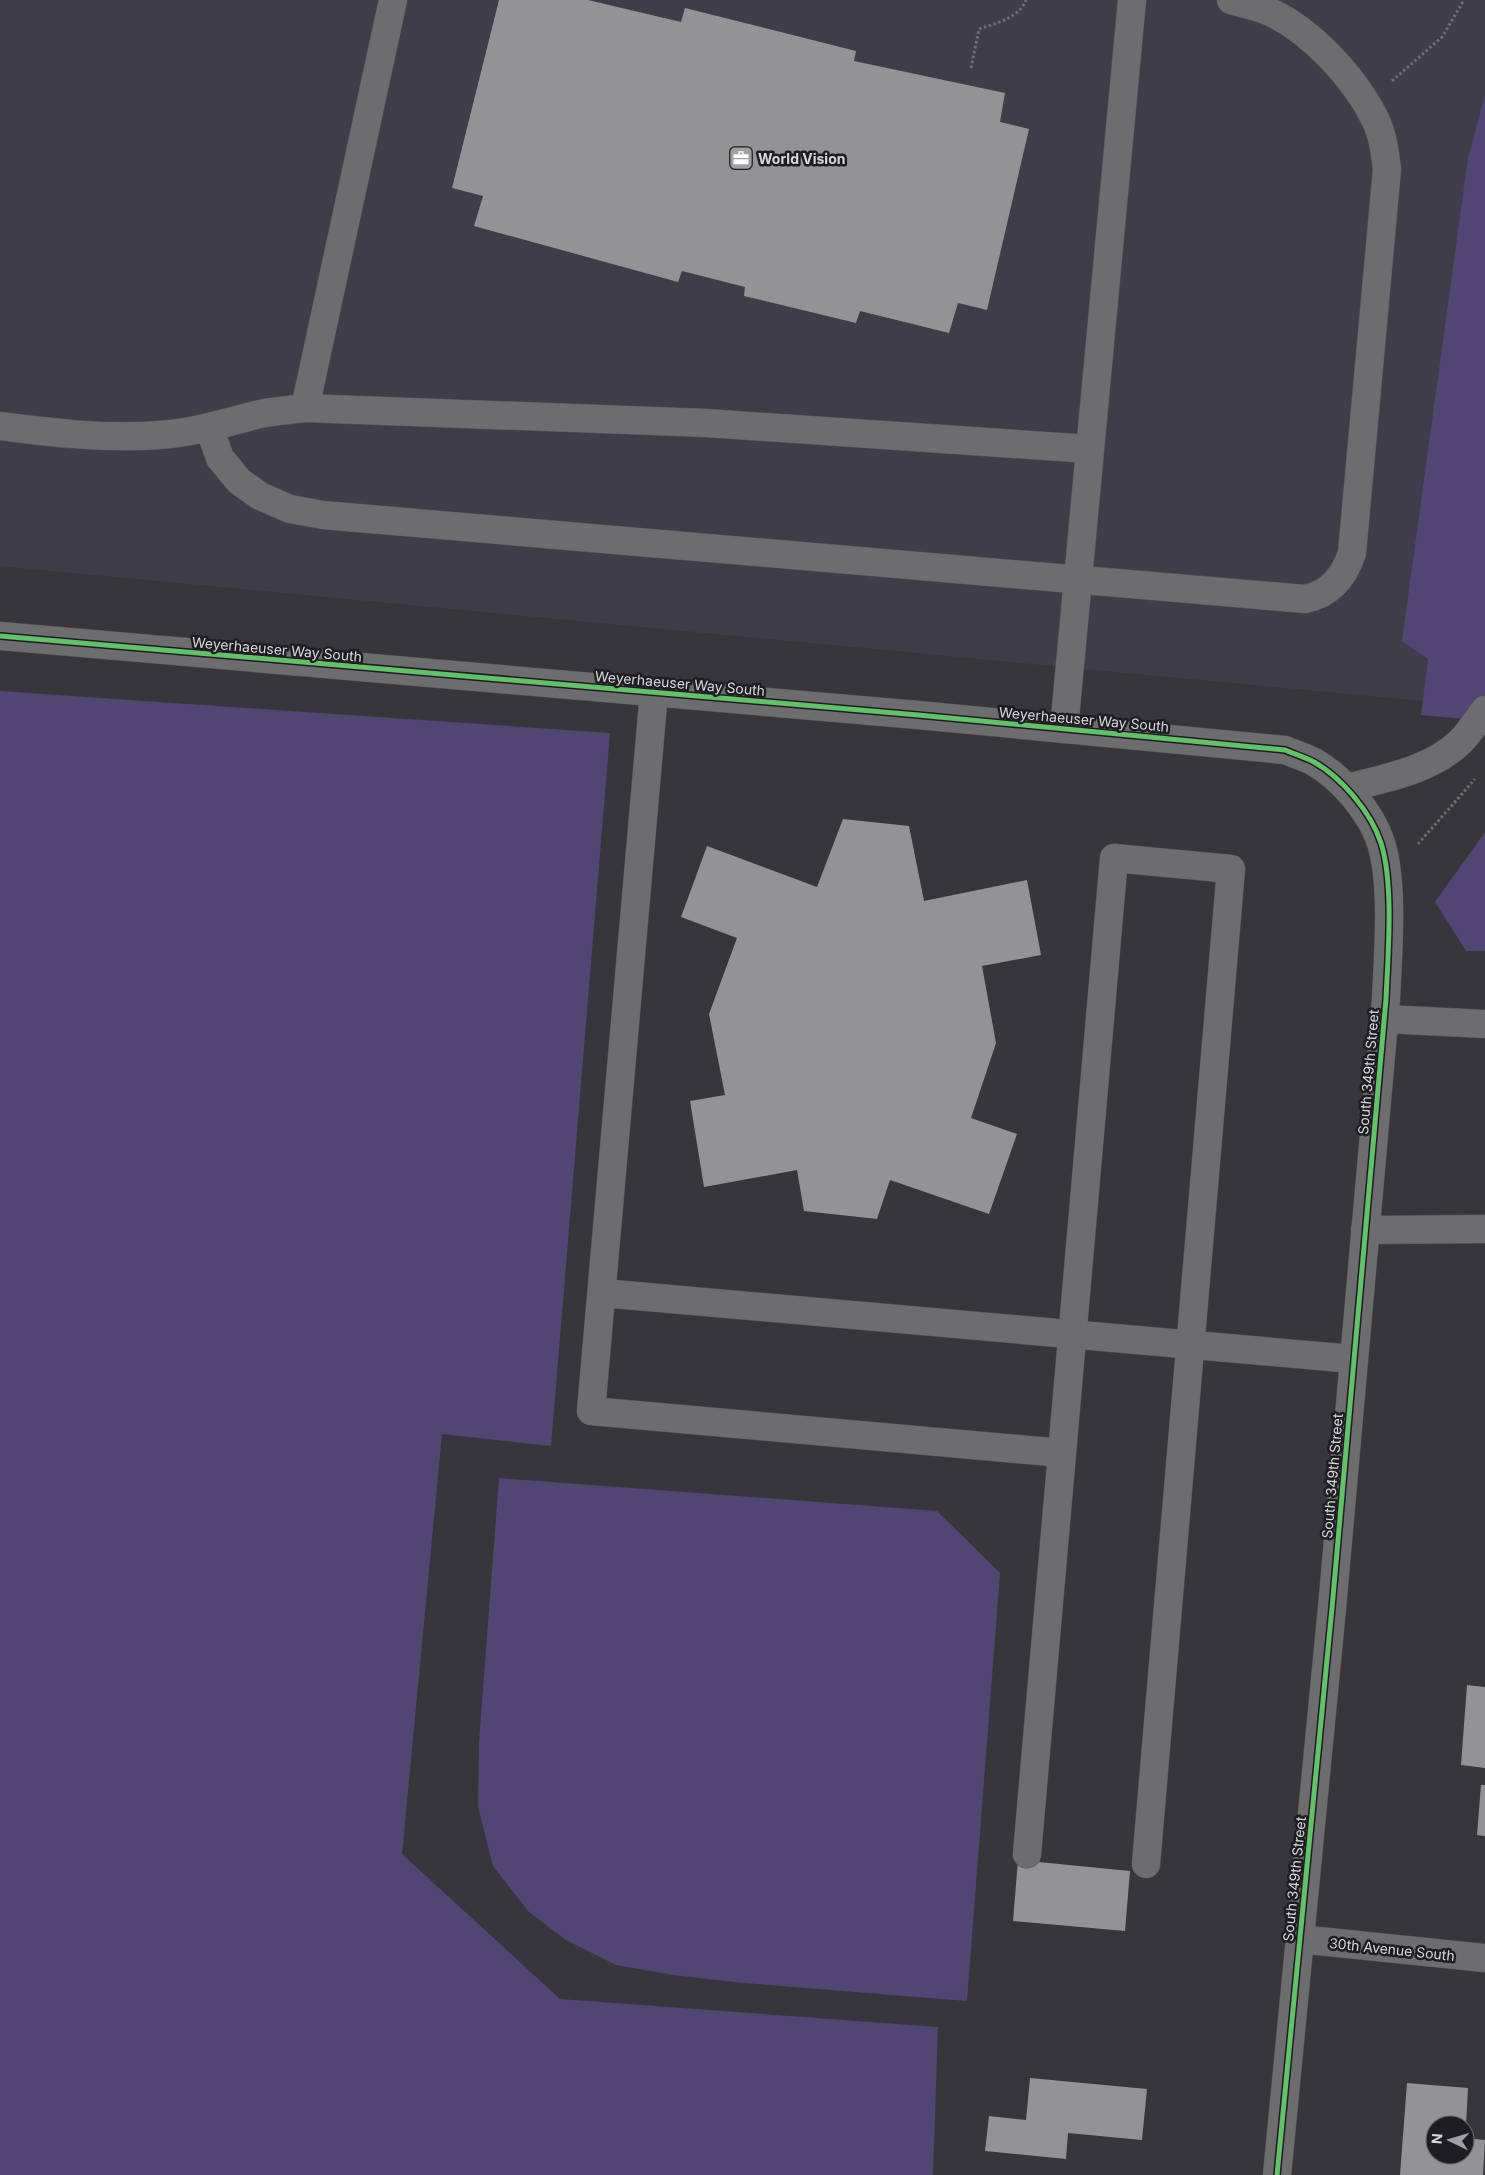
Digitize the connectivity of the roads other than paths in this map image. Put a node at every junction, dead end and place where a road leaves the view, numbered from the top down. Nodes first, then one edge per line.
1 (394, 0) edge
2 (1132, 0) edge
3 (1231, 0) edge
4 (305, 408) junction
5 (0, 426) edge
6 (209, 427) junction
7 (1090, 449) junction
8 (1078, 580) junction
9 (0, 636) edge
10 (654, 692) junction
11 (1485, 710) edge
12 (1064, 729) junction
13 (1347, 788) junction
14 (1385, 1019) junction
15 (1485, 1024) edge
16 (1485, 1228) edge
17 (1365, 1230) junction
18 (602, 1293) junction
19 (1072, 1334) junction
20 (1189, 1345) junction
21 (1353, 1359) junction
22 (1062, 1453) junction
23 (1027, 1854) dead end
24 (1146, 1864) dead end
25 (1299, 1940) junction
26 (1485, 1958) edge
27 (1277, 2175) edge

1 - 4 street
2 - 7 street
3 - 8 street
4 - 6 street
4 - 7 street
5 - 6 street
6 - 8 street
7 - 8 street
8 - 12 street
9 - 10 street, Weyerhaeuser Way South
10 - 12 street, Weyerhaeuser Way South
10 - 18 street
11 - 13 street
12 - 13 street, Weyerhaeuser Way South
13 - 14 street, South 349th Street
14 - 15 street
14 - 17 street, South 349th Street
16 - 17 street
17 - 21 street, South 349th Street
18 - 19 street
18 - 22 street
19 - 20 street
19 - 20 street
19 - 22 street
20 - 21 street
20 - 24 street
21 - 25 street, South 349th Street
22 - 23 street
25 - 26 street, 30th Avenue South
25 - 27 street, South 349th Street

